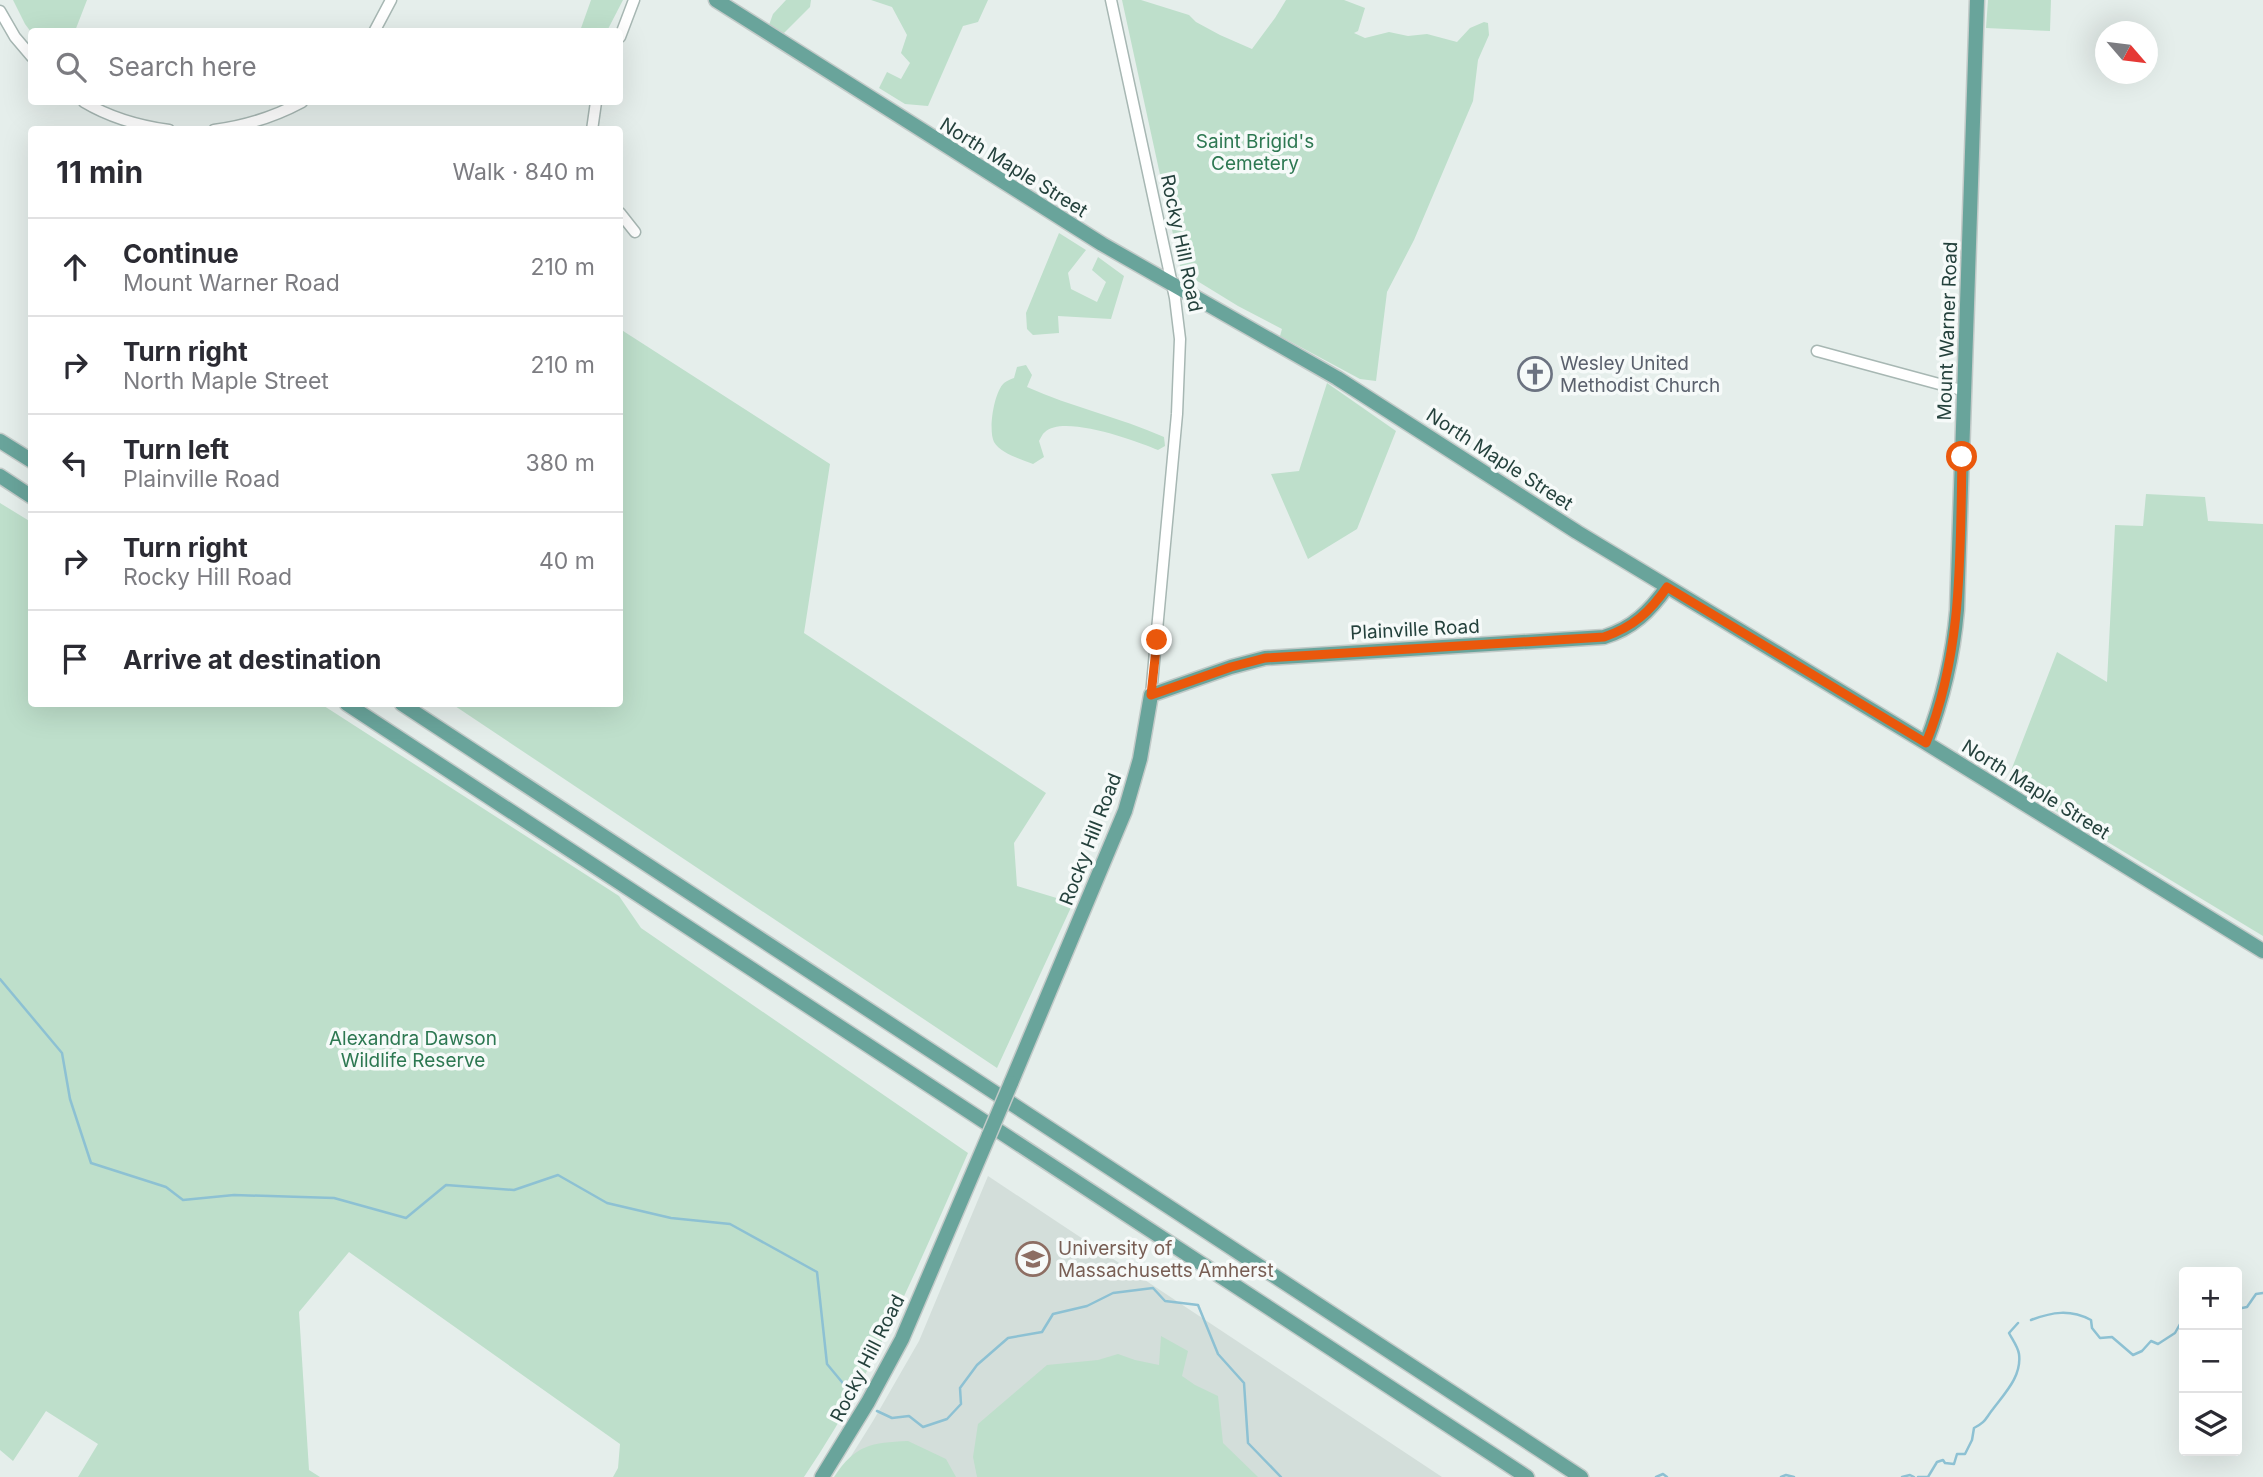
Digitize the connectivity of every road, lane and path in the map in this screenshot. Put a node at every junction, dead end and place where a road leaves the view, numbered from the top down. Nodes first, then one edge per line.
1 (391, 0) edge
2 (634, 0) edge
3 (716, 0) edge
4 (1111, 0) edge
5 (1977, 0) edge
6 (0, 11) edge
7 (376, 28) edge
8 (623, 29) edge
9 (28, 52) edge
10 (90, 105) edge
11 (295, 105) edge
12 (596, 105) edge
13 (148, 126) edge
14 (233, 126) edge
15 (593, 126) edge
16 (623, 217) edge
17 (635, 232) dead end
18 (1173, 285) junction
19 (1817, 351) dead end
20 (1965, 391) junction
21 (0, 441) edge
22 (28, 458) edge
23 (0, 476) edge
24 (28, 494) edge
25 (1667, 587) junction
26 (1151, 695) junction
27 (352, 707) edge
28 (407, 707) edge
29 (1926, 743) junction
30 (2263, 951) edge
31 (822, 1477) edge
32 (1527, 1477) edge
33 (1581, 1477) edge

1 - 7 street
2 - 8 street
3 - 18 main road, North Maple Street
4 - 18 street, Rocky Hill Road
5 - 20 main road, Mount Warner Road
6 - 9 street
10 - 13 street
11 - 14 street
12 - 15 street
16 - 17 street
18 - 25 main road, North Maple Street
18 - 26 street, Rocky Hill Road
19 - 20 street
20 - 29 main road, Mount Warner Road
21 - 22 main road
23 - 24 main road
25 - 26 main road, Plainville Road
25 - 29 main road, North Maple Street
26 - 31 main road, Rocky Hill Road, bridge
27 - 32 main road
28 - 33 main road
29 - 30 main road, North Maple Street

